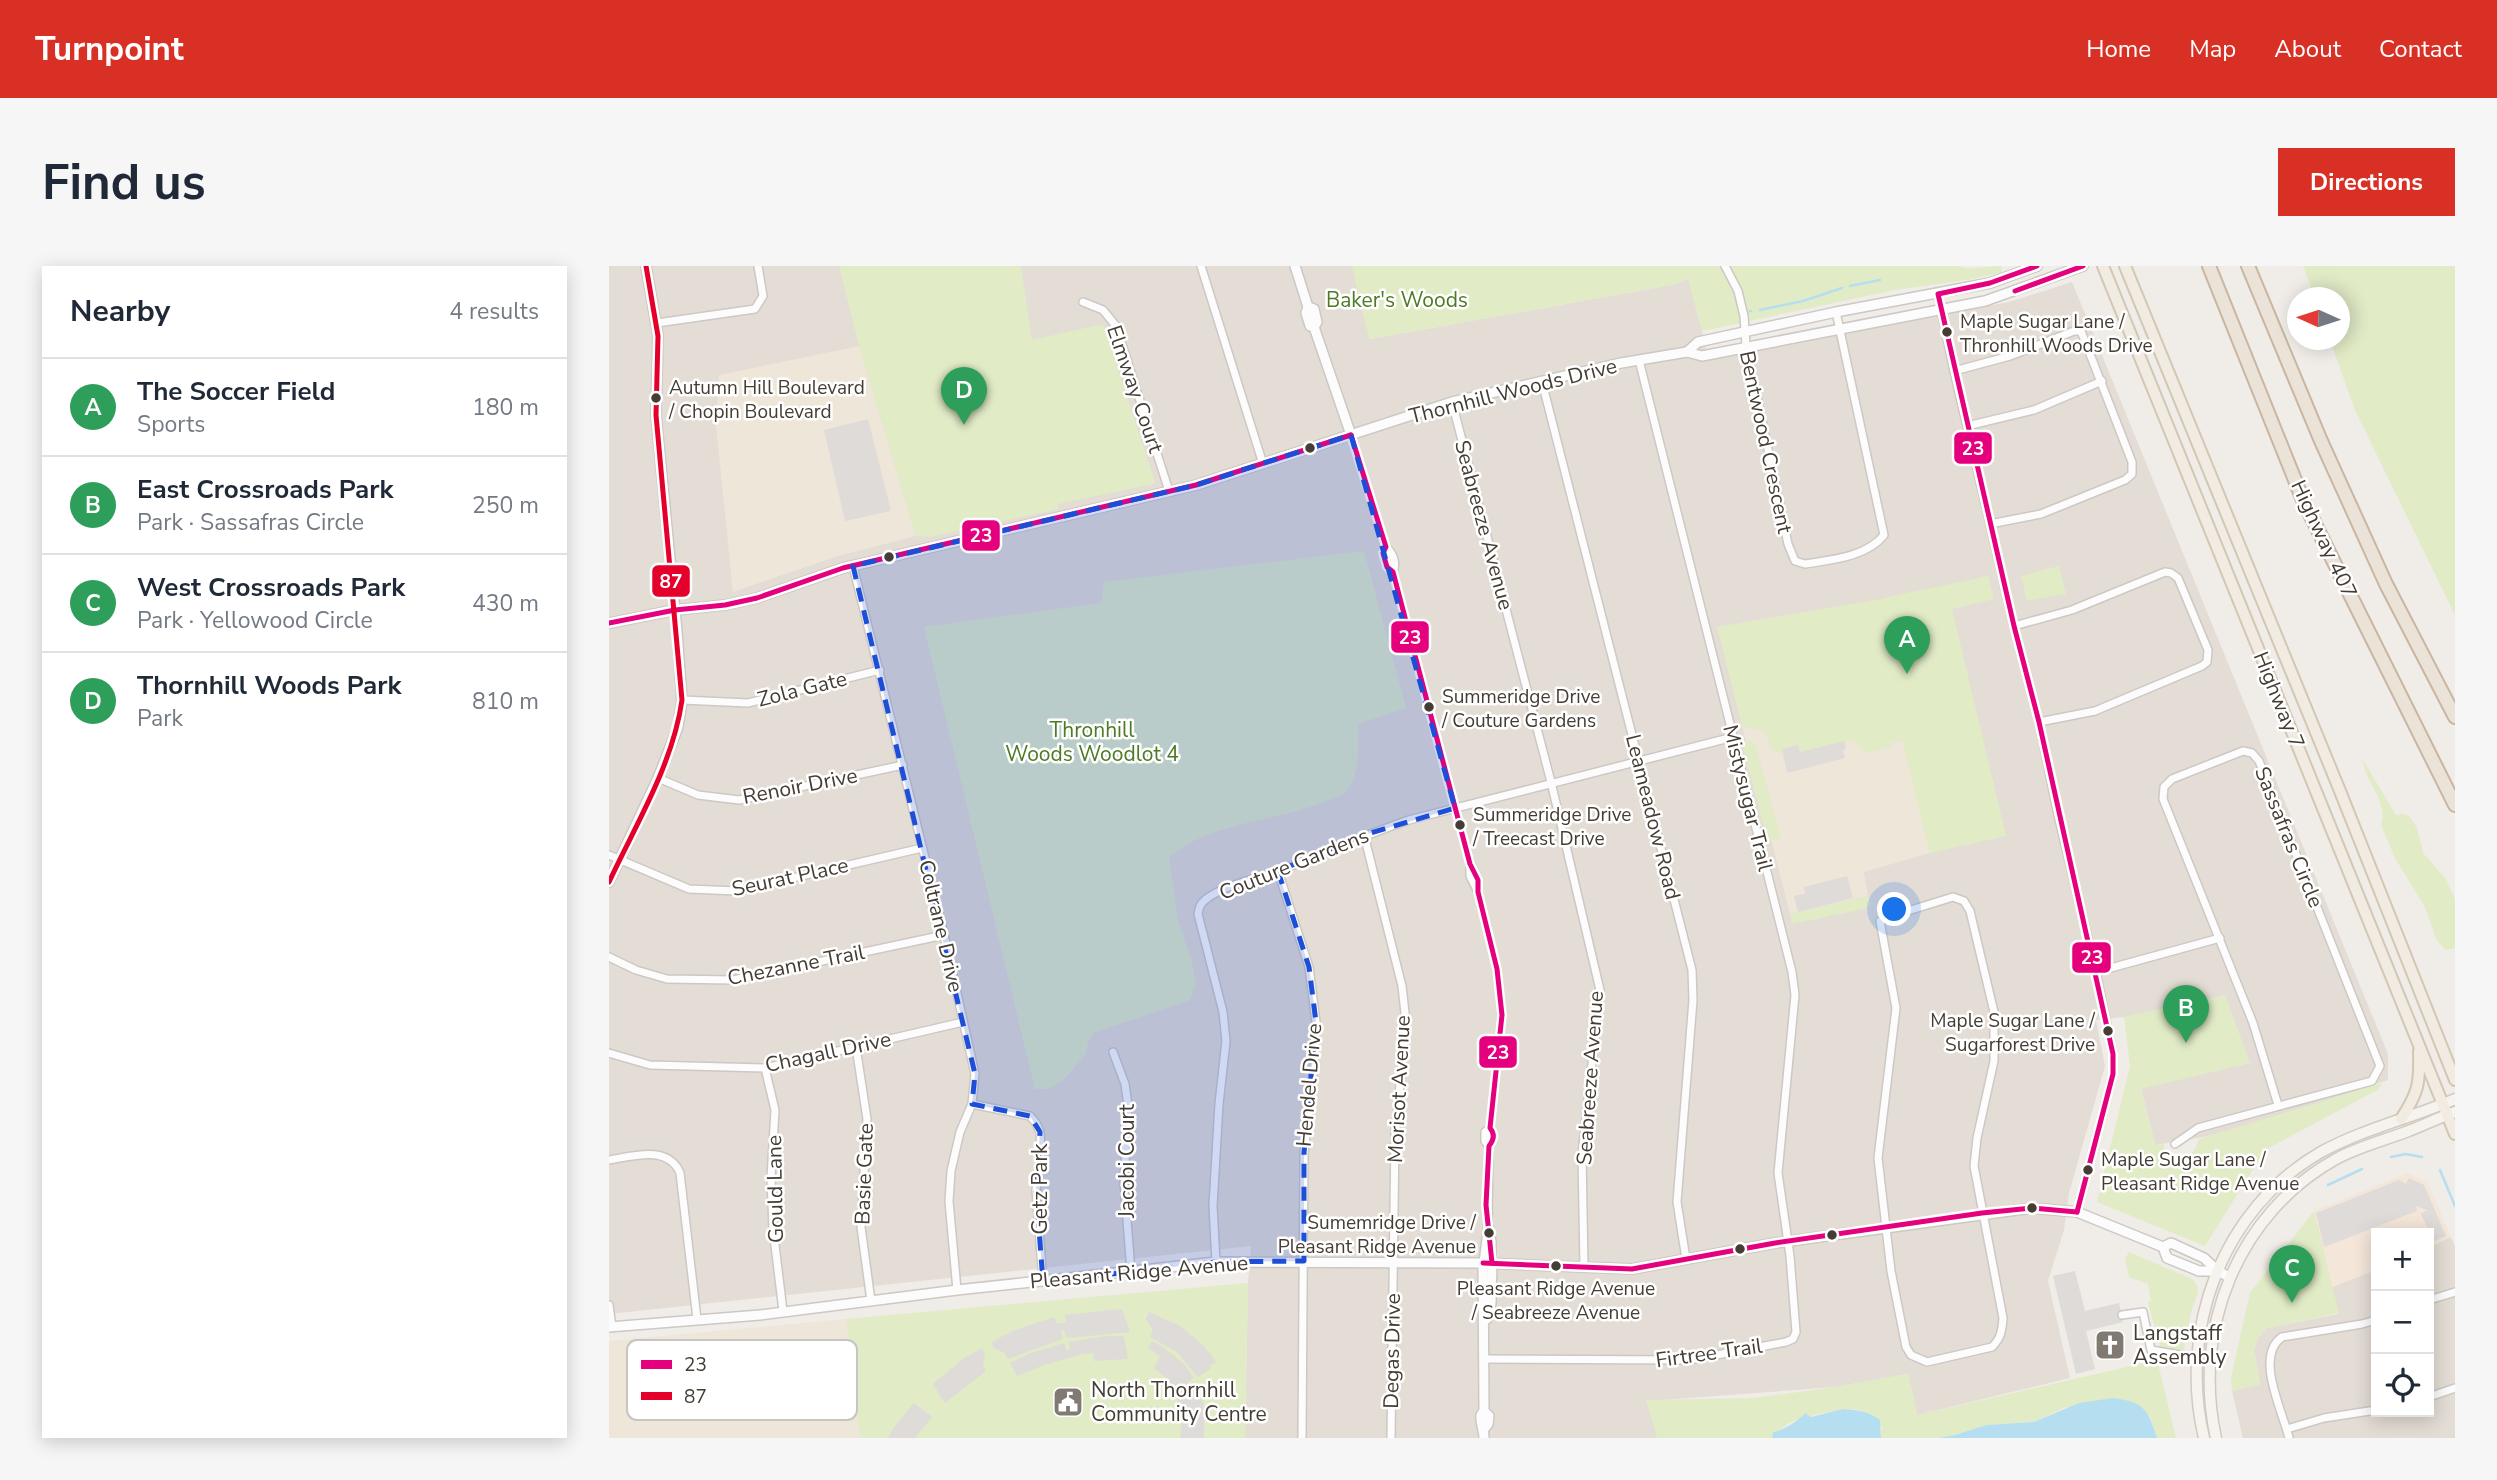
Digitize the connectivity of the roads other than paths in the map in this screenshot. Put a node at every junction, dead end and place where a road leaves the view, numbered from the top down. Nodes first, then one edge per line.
1 (646, 266) edge
2 (758, 266) edge
3 (1201, 266) edge
4 (1295, 266) edge
5 (1725, 266) edge
6 (2037, 266) edge
7 (2083, 266) edge
8 (2103, 266) edge
9 (2125, 266) edge
10 (2209, 266) edge
11 (2248, 266) edge
12 (1938, 294) junction
13 (1083, 302) dead end
14 (1940, 309) junction
15 (1836, 312) junction
16 (656, 323) junction
17 (1838, 328) junction
18 (1744, 334) junction
19 (1746, 345) junction
20 (1687, 352) junction
21 (1639, 360) junction
22 (1954, 371) junction
23 (2102, 381) junction
24 (1542, 382) junction
25 (1452, 402) junction
26 (1967, 426) junction
27 (1351, 435) junction
28 (1263, 464) junction
29 (1169, 492) junction
30 (1990, 524) junction
31 (853, 566) junction
32 (675, 610) junction
33 (609, 623) edge
34 (2014, 626) junction
35 (880, 670) junction
36 (682, 699) junction
37 (2455, 718) edge
38 (2039, 722) junction
39 (1733, 737) junction
40 (1639, 760) junction
41 (903, 765) junction
42 (658, 778) junction
43 (1551, 782) junction
44 (2455, 805) edge
45 (1455, 808) junction
46 (1364, 835) junction
47 (922, 848) junction
48 (609, 855) edge
49 (620, 859) junction
50 (1278, 871) junction
51 (609, 882) edge
52 (944, 935) junction
53 (2220, 938) junction
54 (609, 957) edge
55 (2096, 972) junction
56 (963, 1022) junction
57 (2419, 1041) junction
58 (856, 1047) junction
59 (1114, 1052) dead end
60 (609, 1053) edge
61 (765, 1068) junction
62 (2455, 1080) edge
63 (2455, 1099) edge
64 (972, 1104) junction
65 (2278, 1105) junction
66 (2448, 1110) edge
67 (2401, 1119) junction
68 (2455, 1134) edge
69 (2175, 1144) dead end
70 (609, 1160) edge
71 (2077, 1212) junction
72 (1982, 1213) junction
73 (1885, 1229) junction
74 (1788, 1242) junction
75 (2162, 1247) junction
76 (1686, 1259) junction
77 (1304, 1261) junction
78 (1216, 1262) junction
79 (1394, 1263) junction
80 (1488, 1263) junction
81 (1584, 1268) junction
82 (2218, 1271) junction
83 (1131, 1272) junction
84 (2229, 1277) junction
85 (1043, 1282) junction
86 (957, 1290) junction
87 (2455, 1292) edge
88 (2434, 1298) edge
89 (870, 1301) junction
90 (609, 1305) edge
91 (783, 1311) junction
92 (2122, 1315) dead end
93 (697, 1319) junction
94 (2371, 1321) edge
95 (610, 1327) edge
96 (2197, 1358) junction
97 (1485, 1359) junction
98 (2455, 1388) edge
99 (2434, 1395) edge
100 (2371, 1410) edge
101 (2287, 1429) junction
102 (1484, 1433) edge
103 (1302, 1438) edge
104 (1391, 1438) edge
105 (2204, 1438) edge
106 (2217, 1438) edge
107 (2289, 1438) edge

1 - 16 street
2 - 16 street
3 - 28 street
4 - 27 street
5 - 18 street, Bentwood Crescent
6 - 12 street, Thornhill Woods Drive
7 - 14 street, Thornhill Woods Drive
8 - 57 main road, Highway 7
9 - 62 main road, Highway 7
10 - 44 highway, Highway 407
11 - 37 highway, Highway 407
12 - 14 street
12 - 15 street, Thornhill Woods Drive
13 - 29 street, Elmway Court
14 - 17 street, Thornhill Woods Drive
14 - 22 street
15 - 17 street, Bentwood Crescent
15 - 18 street, Thornhill Woods Drive
16 - 32 street
17 - 19 street, Thornhill Woods Drive
17 - 19 street, Bentwood Crescent
18 - 19 street, Bentwood Crescent
18 - 20 street, Thornhill Woods Drive
19 - 20 street, Thornhill Woods Drive
20 - 21 street, Thornhill Woods Drive
21 - 24 street, Thornhill Woods Drive
21 - 39 street, Mistysugar Trail
22 - 23 street
22 - 26 street
23 - 26 street
23 - 30 street
24 - 25 street, Thornhill Woods Drive
24 - 40 street, Leameadow Road
25 - 27 street, Thornhill Woods Drive
25 - 43 street, Seabreeze Avenue
26 - 30 street
27 - 28 street, Thornhill Woods Drive
27 - 45 street
28 - 29 street, Thornhill Woods Drive
29 - 31 street, Thornhill Woods Drive
30 - 34 street
31 - 32 street, Thornhill Woods Drive
31 - 35 street, Coltrane Drive
32 - 33 street, Thornhill Woods Drive
32 - 36 street
34 - 38 street
34 - 38 street
35 - 36 street, Zola Gate
35 - 41 street, Coltrane Drive
36 - 42 street
38 - 55 street
39 - 40 street, Couture Gardens
39 - 74 street, Mistysugar Trail
40 - 43 street, Couture Gardens
40 - 76 street, Leameadow Road
41 - 42 street, Renoir Drive
41 - 47 street, Coltrane Drive
42 - 49 street
43 - 45 street, Couture Gardens
43 - 81 street, Seabreeze Avenue
45 - 46 street, Couture Gardens
45 - 80 street
46 - 50 street, Couture Gardens
46 - 79 street, Morisot Avenue
47 - 49 street, Seurat Place
47 - 52 street, Coltrane Drive
48 - 49 street, Seurat Place
49 - 51 street
50 - 77 street, Hendel Drive
50 - 78 street, Couture Gardens
52 - 54 street, Chezanne Trail
52 - 56 street, Coltrane Drive
53 - 55 street
53 - 65 street, Sassafras Circle
53 - 65 street, Sassafras Circle
55 - 71 street
56 - 58 street, Chagall Drive
56 - 64 street, Coltrane Drive
57 - 66 main road, Highway 7
57 - 67 main road
58 - 61 street, Chagall Drive
58 - 89 street, Basie Gate
59 - 83 street, Jacobi Court
60 - 61 street, Chagall Drive
61 - 91 street, Gould Lane
63 - 66 main road
64 - 85 street, Getz Park
64 - 86 street, Coltrane Drive
65 - 69 street, Sassafras Circle
66 - 67 main road
66 - 68 main road, Highway 7
66 - 84 main road
67 - 82 main road
70 - 93 street
71 - 72 street, Pleasant Ridge Avenue
71 - 75 street, Pleasant Ridge Avenue
72 - 73 street, Pleasant Ridge Avenue
72 - 73 street
72 - 73 street
73 - 74 street, Pleasant Ridge Avenue
74 - 76 street, Pleasant Ridge Avenue
74 - 97 street, Firtree Trail
75 - 82 street, Pleasant Ridge Avenue
75 - 82 street, Pleasant Ridge Avenue
76 - 81 street, Pleasant Ridge Avenue
77 - 78 street, Pleasant Ridge Avenue
77 - 79 street, Pleasant Ridge Avenue
77 - 103 street, Hendel Drive
78 - 83 street, Pleasant Ridge Avenue
79 - 80 street, Pleasant Ridge Avenue
79 - 104 street, Degas Drive
80 - 81 street, Pleasant Ridge Avenue
80 - 97 street
82 - 84 street, Pleasant Ridge Avenue
82 - 96 main road
83 - 85 street, Pleasant Ridge Avenue
84 - 106 main road
85 - 86 street, Pleasant Ridge Avenue
86 - 89 street, Pleasant Ridge Avenue
87 - 88 street
89 - 91 street, Pleasant Ridge Avenue
90 - 95 street
91 - 93 street, Pleasant Ridge Avenue
92 - 96 street
93 - 95 street, Pleasant Ridge Avenue
94 - 101 street
96 - 105 main road
97 - 102 street
98 - 99 street
100 - 101 street
101 - 107 street

